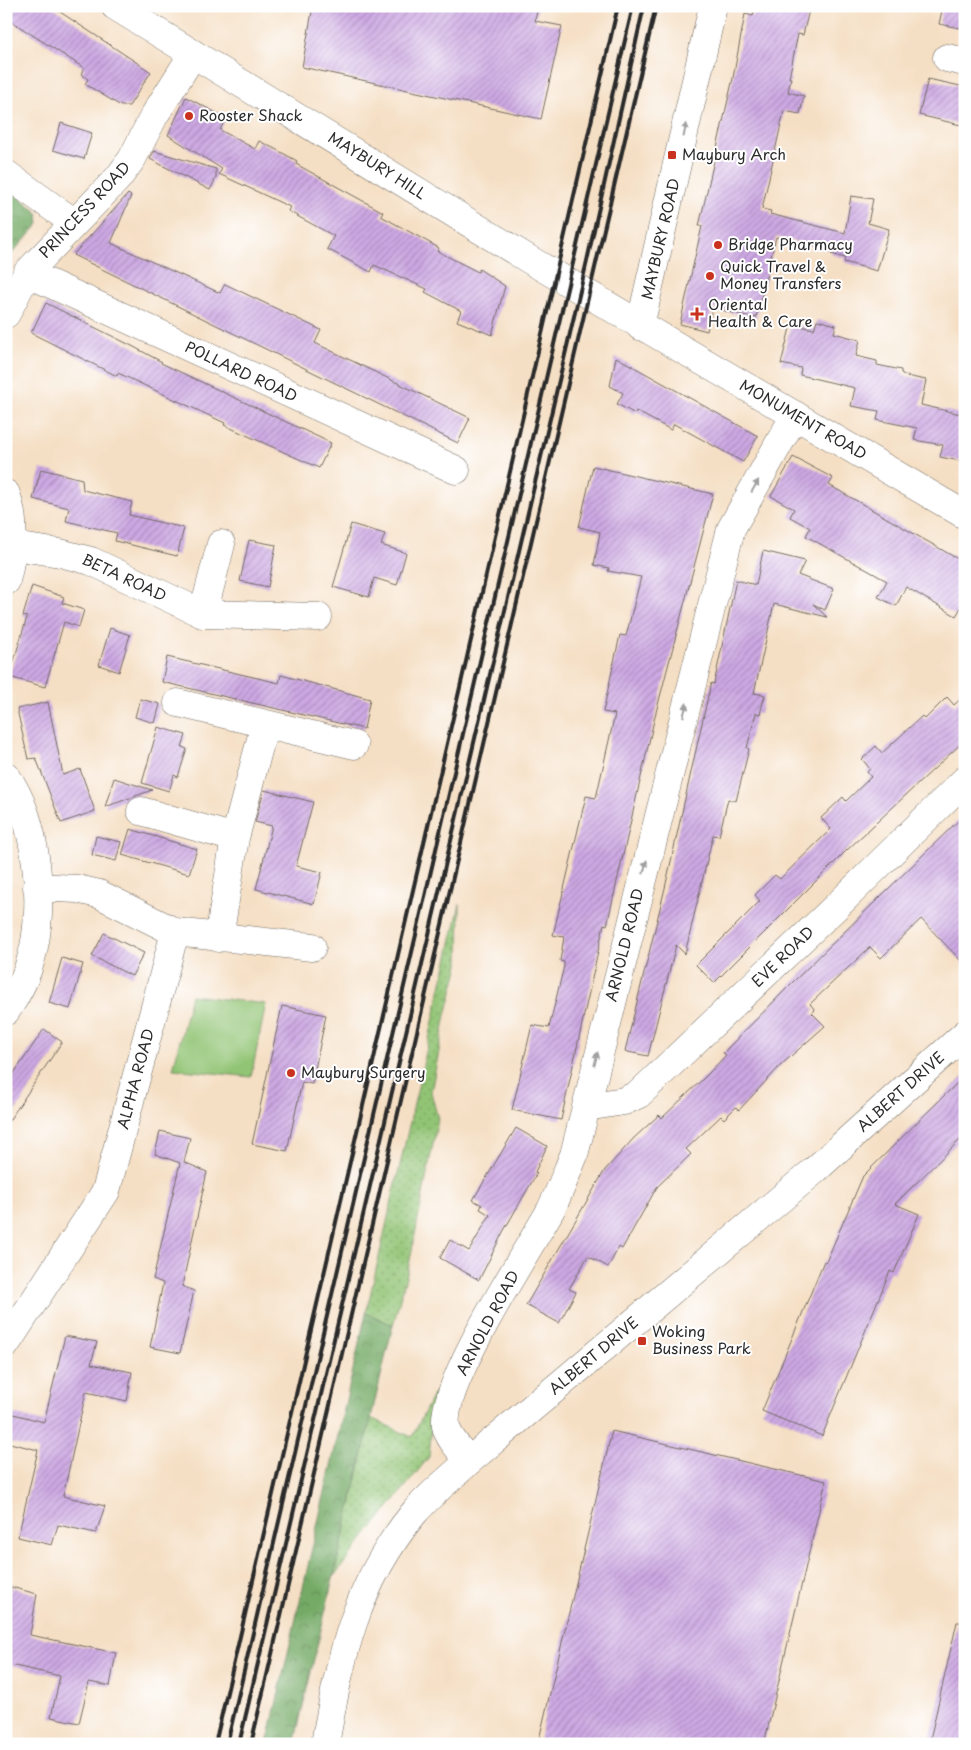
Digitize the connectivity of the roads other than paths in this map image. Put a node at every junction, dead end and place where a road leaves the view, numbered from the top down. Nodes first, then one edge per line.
1 (115, 6) edge
2 (712, 6) edge
3 (193, 54) junction
4 (6, 174) edge
5 (73, 222) junction
6 (27, 273) junction
7 (6, 314) edge
8 (640, 326) junction
9 (795, 415) junction
10 (456, 470) dead end
11 (6, 494) edge
12 (965, 515) edge
13 (221, 544) dead end
14 (12, 546) junction
15 (6, 581) edge
16 (203, 614) junction
17 (318, 617) dead end
18 (178, 703) dead end
19 (264, 724) junction
20 (354, 745) dead end
21 (6, 776) edge
22 (965, 780) edge
23 (140, 811) dead end
24 (235, 838) junction
25 (37, 888) junction
26 (175, 932) junction
27 (219, 938) junction
28 (312, 947) dead end
29 (6, 1011) edge
30 (965, 1034) edge
31 (586, 1107) junction
32 (6, 1344) edge
33 (469, 1461) junction
34 (325, 1744) edge

1 - 3 street, MAYBURY HILL
8 -> 2 street, MAYBURY ROAD
3 - 5 street, PRINCESS ROAD
3 - 8 street, MAYBURY HILL
4 - 5 street
5 - 6 street, PRINCESS ROAD
6 - 7 street, PRINCESS ROAD
6 - 10 street, POLLARD ROAD
8 - 9 street, MONUMENT ROAD
9 - 12 street, MONUMENT ROAD
31 -> 9 street, ARNOLD ROAD
11 - 14 street
13 - 16 street
14 - 15 street
14 - 16 street, BETA ROAD
16 - 17 street, BETA ROAD
18 - 19 street
19 - 20 street
19 - 24 street
21 - 25 street
22 - 31 street, EVE ROAD
23 - 24 street
24 - 27 street
25 - 26 street
25 - 29 street
26 - 27 street
26 - 32 street, ALPHA ROAD
27 - 28 street
30 - 33 street, ALBERT DRIVE
31 - 33 street, ARNOLD ROAD
33 - 34 street, ALBERT DRIVE

